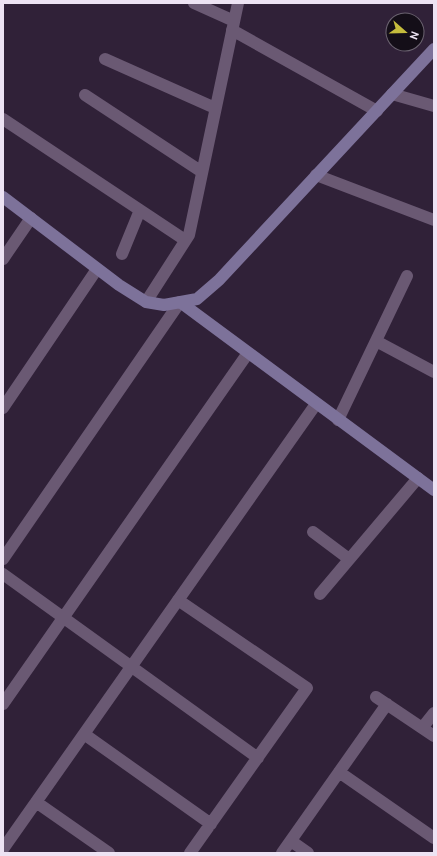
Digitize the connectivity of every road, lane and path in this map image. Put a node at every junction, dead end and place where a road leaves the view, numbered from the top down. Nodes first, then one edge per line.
1 (194, 3) edge
2 (238, 3) edge
3 (233, 25) junction
4 (434, 49) edge
5 (105, 59) dead end
6 (392, 94) junction
7 (85, 95) dead end
8 (434, 106) edge
9 (215, 108) junction
10 (376, 110) junction
11 (3, 119) edge
12 (202, 172) junction
13 (316, 175) junction
14 (3, 197) edge
15 (140, 210) junction
16 (31, 218) junction
17 (434, 220) edge
18 (185, 240) junction
19 (122, 254) dead end
20 (3, 259) edge
21 (97, 269) junction
22 (407, 276) dead end
23 (146, 302) junction
24 (180, 302) junction
25 (376, 341) junction
26 (248, 353) junction
27 (434, 372) edge
28 (316, 404) junction
29 (3, 408) edge
30 (338, 420) junction
31 (418, 478) junction
32 (434, 490) edge
33 (313, 532) dead end
34 (3, 559) edge
35 (350, 559) junction
36 (3, 574) edge
37 (320, 594) dead end
38 (178, 600) junction
39 (63, 618) junction
40 (131, 667) junction
41 (376, 696) dead end
42 (3, 704) edge
43 (386, 704) junction
44 (434, 713) edge
45 (422, 728) junction
46 (84, 734) junction
47 (434, 736) edge
48 (258, 758) junction
49 (339, 772) junction
50 (36, 802) junction
51 (211, 824) junction
52 (434, 838) edge
53 (291, 841) junction
54 (3, 849) edge
55 (109, 853) edge
56 (190, 853) edge
57 (282, 853) edge
58 (308, 853) edge

1 - 3 street
2 - 3 street
3 - 9 street
3 - 10 street
4 - 6 street
5 - 9 street
6 - 8 street
6 - 10 street
7 - 12 street
9 - 12 street
10 - 13 street
11 - 15 street
12 - 18 street
13 - 17 street
13 - 24 street
14 - 16 street
15 - 18 street
15 - 19 street
16 - 20 street
16 - 21 street
18 - 23 street
21 - 23 street
21 - 29 street
22 - 25 street
23 - 24 street
24 - 26 street
24 - 34 street
25 - 27 street
25 - 30 street
26 - 28 street
26 - 39 street
28 - 30 street
28 - 38 street
30 - 31 street
31 - 32 street
31 - 35 street
33 - 35 street
35 - 37 street
36 - 39 street
38 - 40 street
38 - 48 street
39 - 40 street
39 - 42 street
40 - 46 street
40 - 48 street
41 - 43 street
43 - 45 street
43 - 49 street
44 - 45 street
45 - 47 street
46 - 50 street
46 - 51 street
48 - 51 street
49 - 52 street
49 - 53 street
50 - 54 street
50 - 55 street
51 - 56 street
53 - 57 street
53 - 58 street

